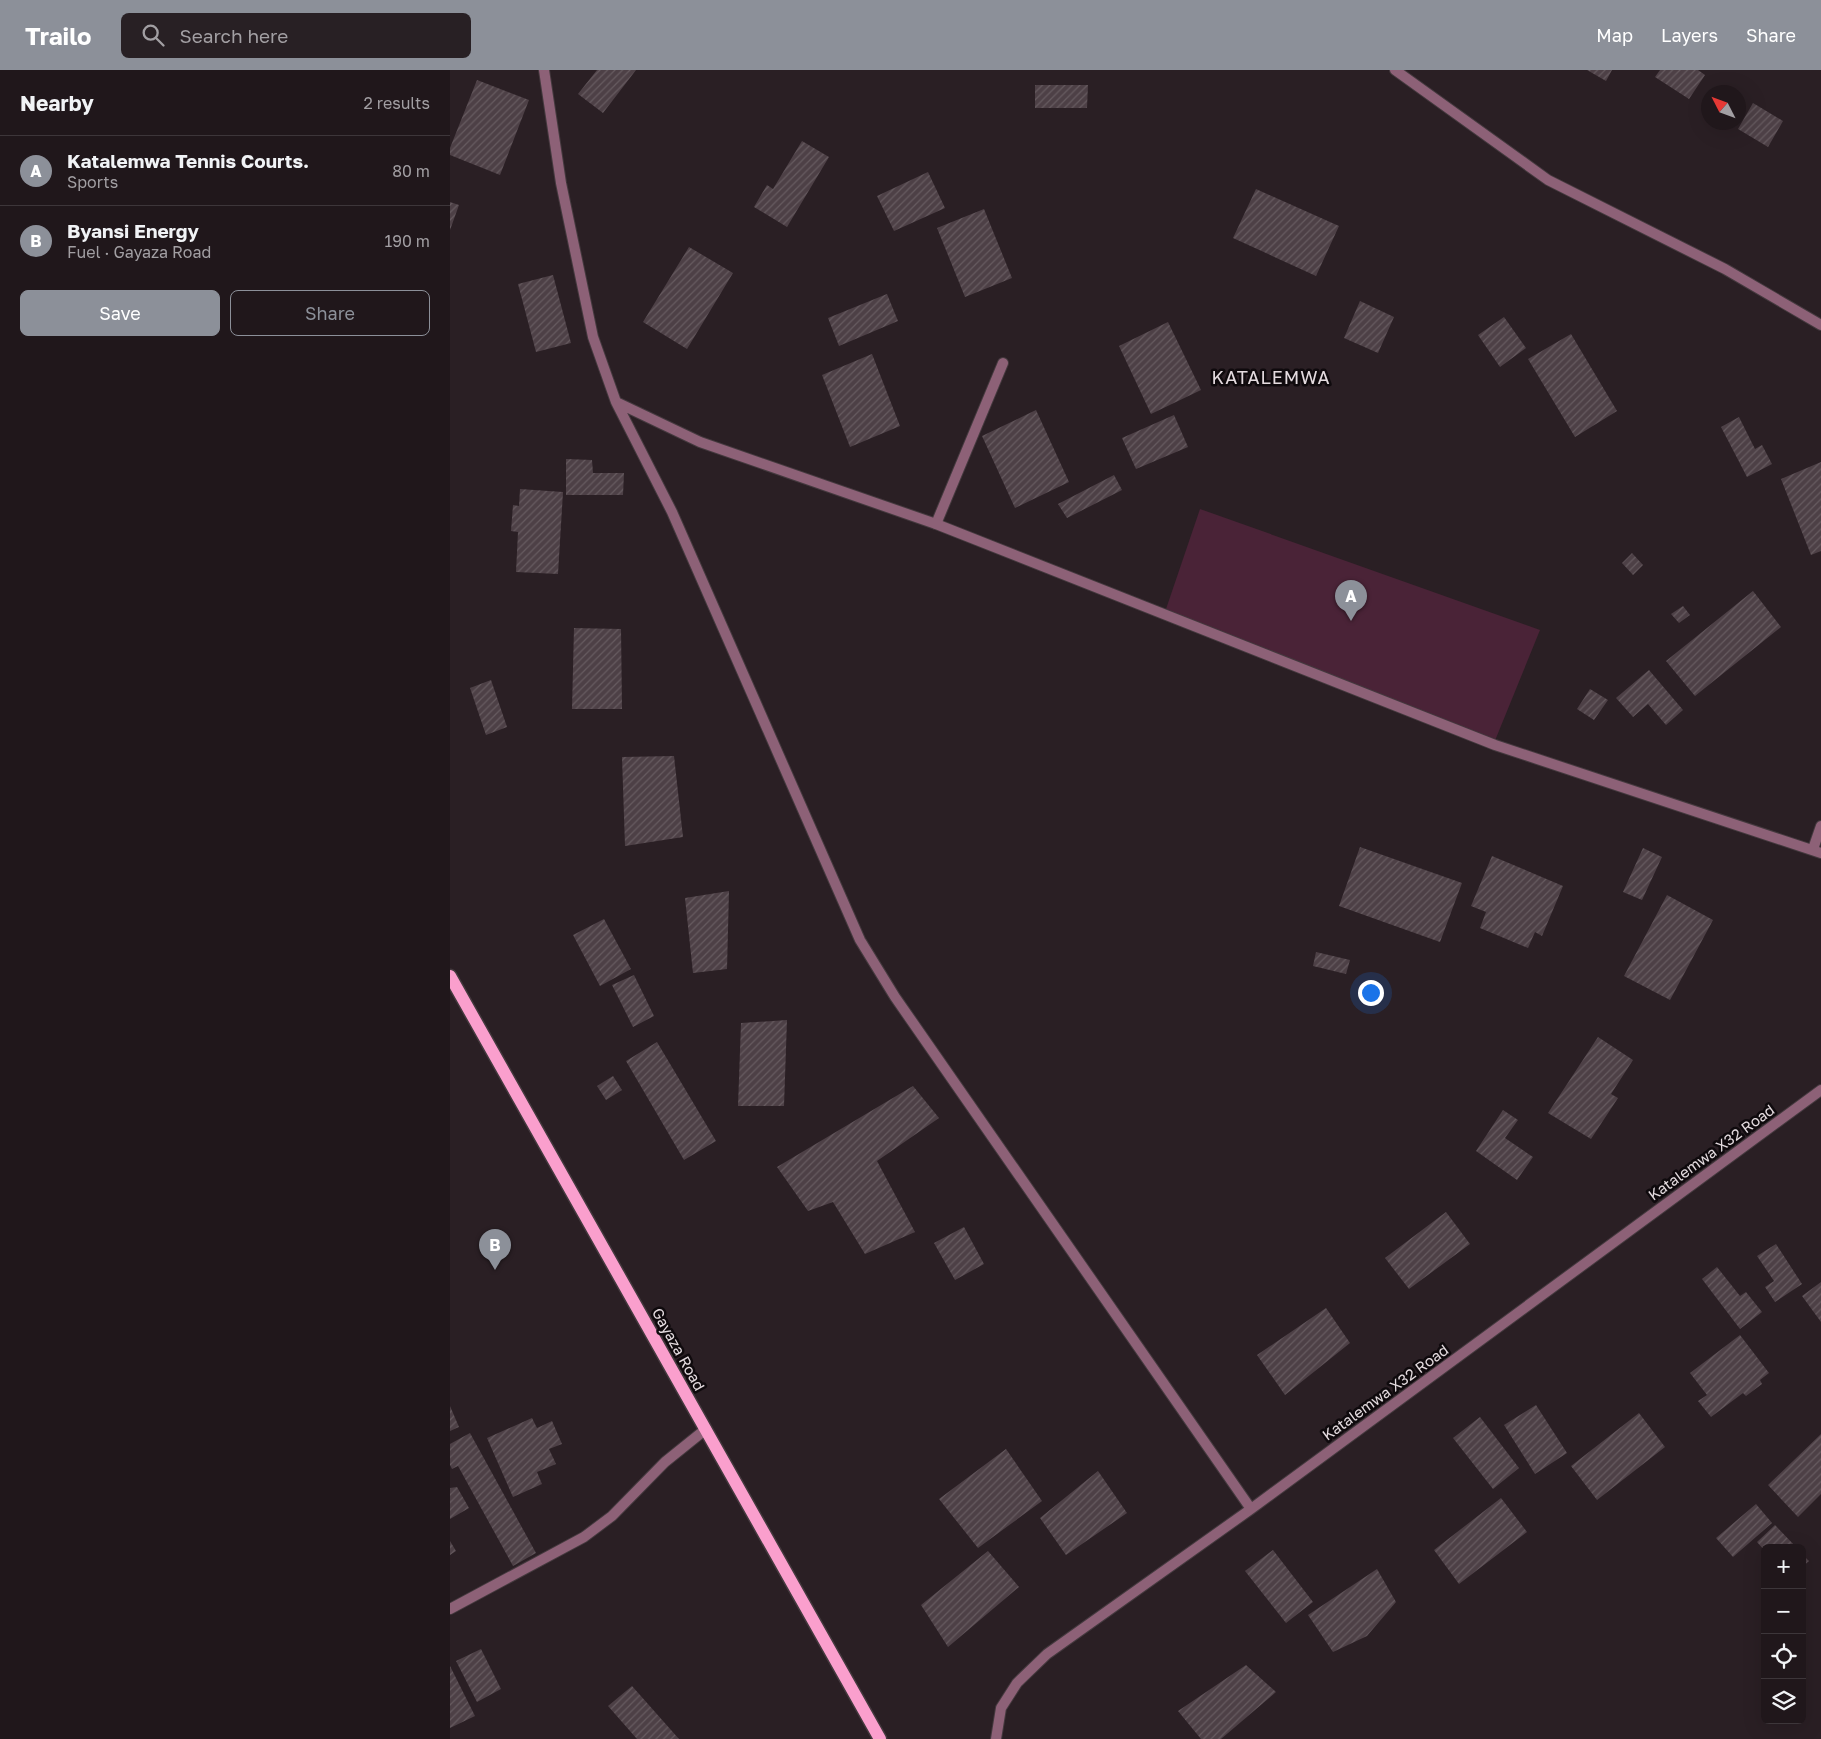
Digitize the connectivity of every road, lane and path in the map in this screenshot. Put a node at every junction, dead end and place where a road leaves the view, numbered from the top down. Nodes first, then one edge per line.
1 (544, 70) edge
2 (1395, 70) edge
3 (1821, 325) edge
4 (1003, 363) dead end
5 (616, 402) junction
6 (936, 524) junction
7 (1821, 826) edge
8 (1817, 851) edge
9 (450, 976) edge
10 (1821, 1090) edge
11 (706, 1430) junction
12 (1251, 1509) junction
13 (450, 1609) edge
14 (880, 1739) edge
15 (996, 1739) edge

1 - 5 street
2 - 3 street
4 - 6 street
5 - 6 street
5 - 12 street
6 - 8 street
7 - 8 street
9 - 11 main road, Gayaza Road
10 - 12 street, Katalemwa X32 Road
11 - 13 street
11 - 14 main road, Gayaza Road
12 - 15 street, Katalemwa X32 Road

